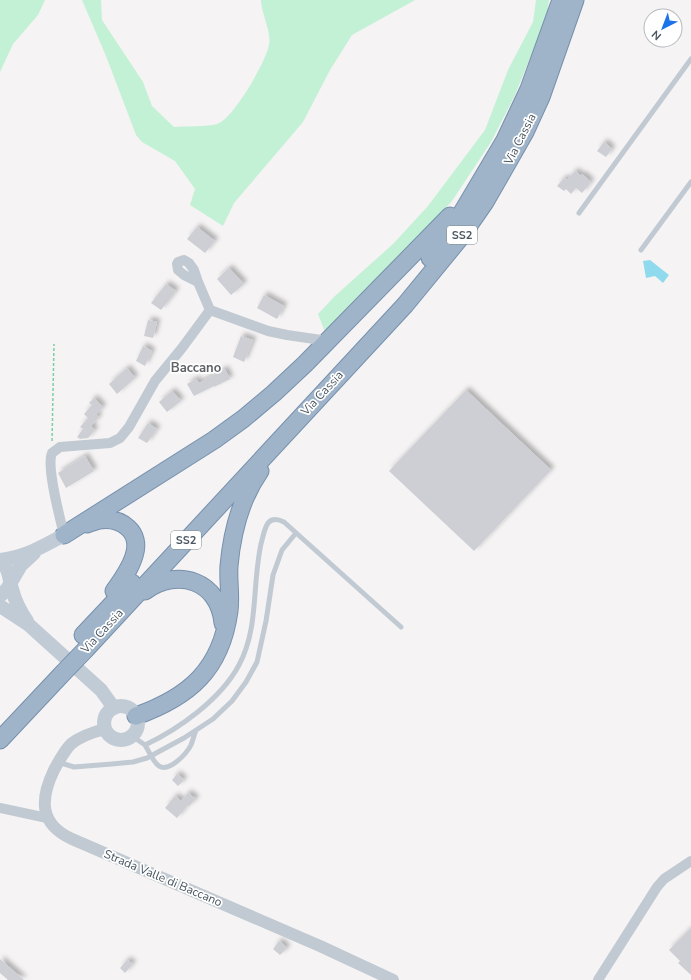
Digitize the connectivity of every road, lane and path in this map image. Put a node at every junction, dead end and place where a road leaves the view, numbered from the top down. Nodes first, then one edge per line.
1 (561, 0) edge
2 (575, 0) edge
3 (691, 59) edge
4 (691, 182) edge
5 (477, 189) junction
6 (579, 213) dead end
7 (641, 250) dead end
8 (198, 282) dead end
9 (210, 310) junction
10 (308, 338) junction
11 (328, 341) junction
12 (54, 344) dead end
13 (314, 355) junction
14 (287, 431) junction
15 (52, 453) junction
16 (70, 531) junction
17 (296, 533) junction
18 (35, 551) junction
19 (0, 560) edge
20 (10, 583) junction
21 (0, 596) edge
22 (0, 606) edge
23 (121, 612) junction
24 (30, 625) junction
25 (401, 627) dead end
26 (224, 636) junction
27 (81, 645) junction
28 (58, 671) junction
29 (114, 708) junction
30 (136, 716) junction
31 (0, 725) edge
32 (105, 729) junction
33 (196, 730) junction
34 (132, 736) junction
35 (0, 740) edge
36 (145, 745) junction
37 (152, 756) junction
38 (58, 762) junction
39 (0, 808) edge
40 (47, 818) junction
41 (691, 861) edge
42 (393, 980) edge
43 (598, 980) edge

1 - 5 highway, Via Cassia / SS2
2 - 14 highway, Via Cassia / SS2
3 - 6 lane
4 - 7 lane
5 - 11 highway
5 - 27 highway, Via Cassia / SS2
8 - 9 street
9 - 10 street
9 - 15 street
10 - 11 street
10 - 13 street
11 - 13 highway
12 - 15 path
13 - 16 highway
14 - 23 highway, Via Cassia / SS2
14 - 26 highway
15 - 16 street
16 - 18 main road
16 - 27 highway
17 - 25 lane
17 - 33 lane
17 - 36 lane
18 - 19 main road
18 - 20 main road
19 - 20 main road
20 - 21 main road
20 - 24 main road
22 - 24 main road
23 - 26 highway
23 - 27 highway, Via Cassia / SS2
24 - 29 main road
26 - 30 highway
27 - 28 highway, Via Cassia / SS2, bridge
28 - 31 highway, Via Cassia / SS2
28 - 35 highway, Via Cassia / SS2
29 - 30 main road
29 - 32 main road
30 - 34 main road
32 - 34 main road
32 - 38 street
33 - 37 lane
33 - 37 lane
34 - 36 lane
36 - 37 lane
37 - 38 lane
38 - 40 street
39 - 40 street
40 - 42 street, Strada Valle di Baccano
41 - 43 street

